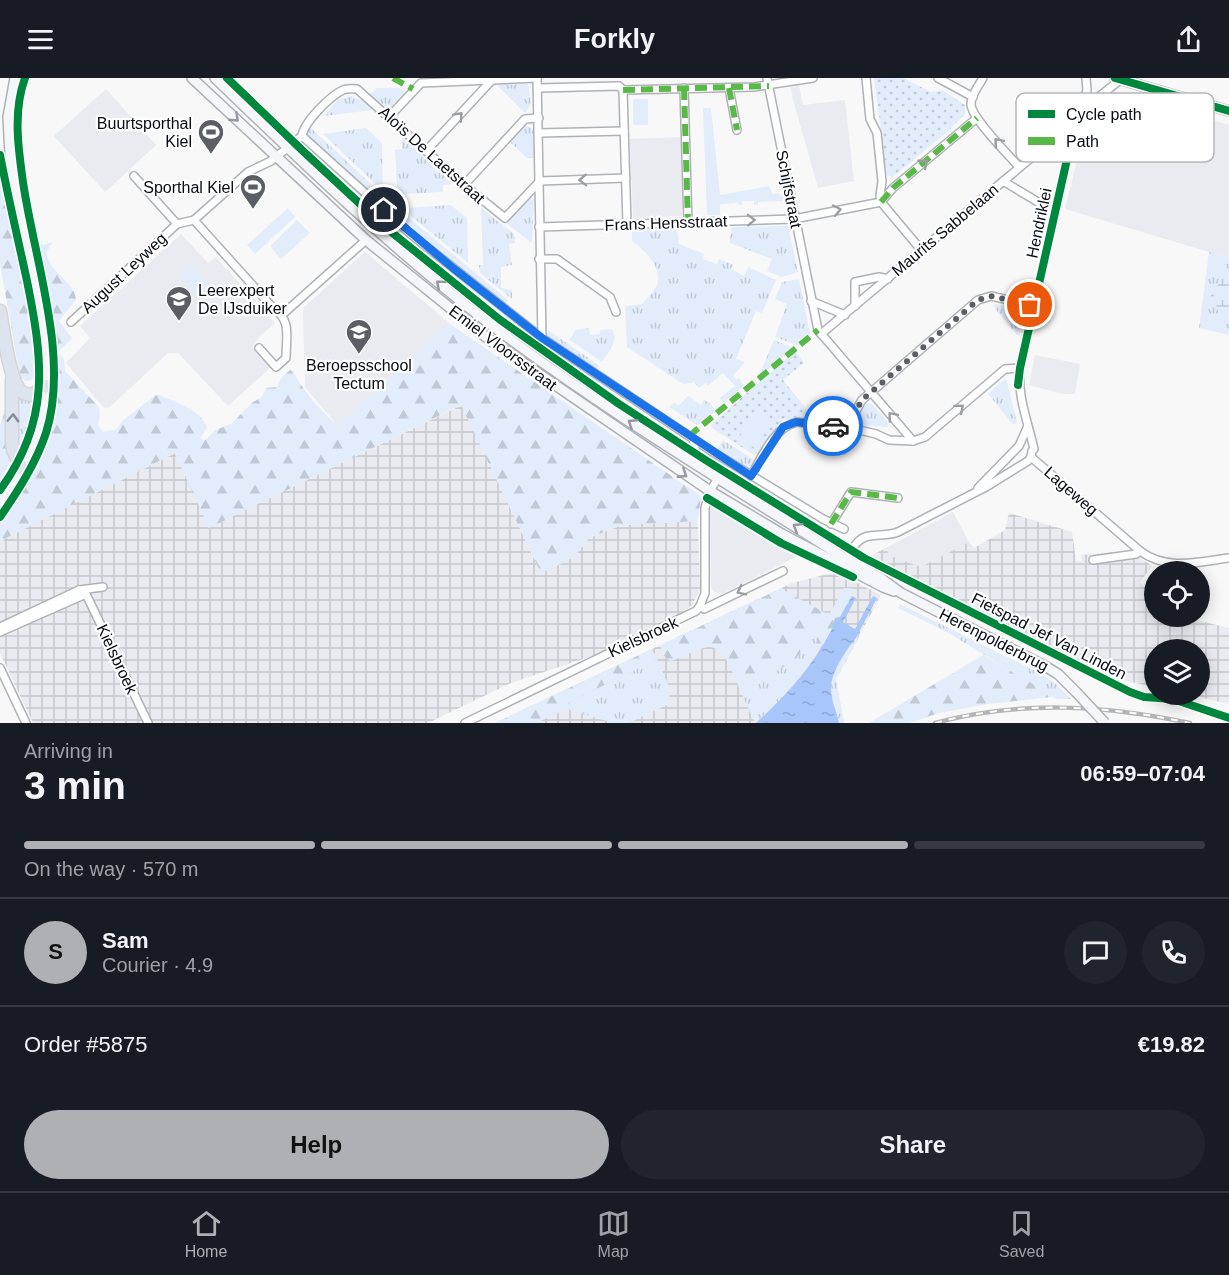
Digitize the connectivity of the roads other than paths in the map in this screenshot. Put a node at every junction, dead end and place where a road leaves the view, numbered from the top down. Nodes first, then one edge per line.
1 (15, 78) edge
2 (192, 78) edge
3 (215, 78) edge
4 (537, 78) edge
5 (767, 78) edge
6 (813, 78) edge
7 (866, 78) edge
8 (938, 78) edge
9 (983, 78) edge
10 (1086, 78) edge
11 (1117, 79) edge
12 (491, 81) junction
13 (768, 86) junction
14 (538, 88) junction
15 (684, 88) junction
16 (729, 88) junction
17 (624, 90) junction
18 (1086, 93) edge
19 (1101, 93) edge
20 (1166, 93) edge
21 (973, 97) junction
22 (1214, 107) edge
23 (1229, 111) edge
24 (389, 117) junction
25 (539, 118) junction
26 (977, 118) junction
27 (737, 130) dead end
28 (624, 131) junction
29 (539, 134) junction
30 (302, 136) junction
31 (288, 148) junction
32 (426, 151) junction
33 (276, 157) junction
34 (1024, 162) edge
35 (1067, 162) edge
36 (1019, 166) junction
37 (134, 176) dead end
38 (626, 178) junction
39 (540, 181) junction
40 (882, 181) junction
41 (1003, 181) junction
42 (464, 185) junction
43 (893, 188) junction
44 (881, 202) junction
45 (1043, 205) dead end
46 (794, 219) junction
47 (194, 220) junction
48 (688, 223) junction
49 (177, 224) junction
50 (627, 225) junction
51 (539, 227) junction
52 (366, 240) junction
53 (922, 250) junction
54 (539, 259) junction
55 (888, 279) junction
56 (811, 301) junction
57 (855, 306) junction
58 (1035, 306) junction
59 (0, 311) edge
60 (616, 312) dead end
61 (283, 314) junction
62 (844, 315) junction
63 (71, 322) dead end
64 (821, 334) junction
65 (542, 338) junction
66 (259, 348) dead end
67 (10, 365) junction
68 (1020, 368) junction
69 (1018, 385) joint
70 (46, 386) junction
71 (871, 392) junction
72 (851, 428) junction
73 (1027, 428) junction
74 (693, 439) junction
75 (912, 441) junction
76 (1017, 448) junction
77 (1031, 454) junction
78 (1025, 462) junction
79 (699, 466) junction
80 (22, 469) junction
81 (751, 476) junction
82 (718, 478) junction
83 (710, 491) junction
84 (972, 494) junction
85 (898, 498) dead end
86 (0, 502) edge
87 (831, 524) junction
88 (844, 529) dead end
89 (1140, 551) junction
90 (1229, 558) edge
91 (1093, 560) dead end
92 (1156, 561) edge
93 (1210, 561) edge
94 (844, 562) junction
95 (783, 571) dead end
96 (103, 587) dead end
97 (83, 592) junction
98 (700, 606) junction
99 (0, 627) edge
100 (0, 632) edge
101 (0, 668) edge
102 (26, 723) edge
103 (148, 723) edge
104 (465, 723) edge
105 (1105, 723) edge

1 - 70 street
2 -> 33 street, Emiel Vloorsstraat
3 - 31 street, Emiel Vloorsstraat
4 - 12 street
4 - 14 street
5 - 13 street, Schijfstraat
6 - 13 street
7 - 40 street
8 - 21 street
9 - 21 street
10 - 18 street, Hendriklei
11 - 19 street
11 - 20 street
12 - 24 street
32 -> 12 street
13 - 16 street
13 - 46 street, Schijfstraat
14 - 17 street
14 - 25 street
15 - 16 street
15 - 17 street
15 - 48 street
16 - 27 street
17 - 28 street
21 - 26 street
22 - 23 street
24 - 30 street, Aloïs De Laetstraat
24 - 32 street, Aloïs De Laetstraat
25 - 29 street
25 - 42 street
36 -> 26 street
43 -> 26 street
28 - 29 street
28 - 38 street
29 - 39 street
30 - 31 street
30 - 65 street, Emiel Vloorsstraat
31 - 33 street, August Leyweg
79 -> 31 street, Emiel Vloorsstraat
32 - 42 street, Aloïs De Laetstraat
33 - 47 street, August Leyweg
33 - 52 street, Emiel Vloorsstraat
34 - 36 street, Maurits Sabbelaan
35 - 58 street, Hendriklei
36 - 41 street, Maurits Sabbelaan
37 - 49 street, August Leyweg
38 -> 39 street
38 - 50 street
39 - 42 street, Aloïs De Laetstraat
39 - 51 street
40 - 43 street
40 - 44 street
41 - 45 street, Maurits Sabbelaan
41 - 53 street, Maurits Sabbelaan
43 - 44 street
46 -> 44 street, Frans Hensstraat
44 - 53 street
48 -> 46 street, Frans Hensstraat
46 - 56 street, Schijfstraat
47 - 49 street, August Leyweg
47 - 61 street
48 - 50 street, Frans Hensstraat
49 - 63 street, August Leyweg
50 - 51 street, Frans Hensstraat
51 - 54 street
52 - 61 street
52 -> 83 street, Emiel Vloorsstraat
53 - 55 street, Maurits Sabbelaan
54 - 60 street
54 - 65 street
55 - 57 street, Maurits Sabbelaan
55 - 57 street, Maurits Sabbelaan
56 - 62 street
56 - 64 street, Schijfstraat
57 - 62 street, Maurits Sabbelaan
58 - 68 street, Hendriklei
58 - 71 street
59 - 67 highway
61 - 66 street
62 - 64 street, Maurits Sabbelaan
64 - 71 street
65 - 74 street, Emiel Vloorsstraat
67 - 70 highway
80 -> 67 highway
68 - 69 street, Hendriklei
75 -> 68 street
69 - 73 street, Lageweg
70 - 80 street
71 - 72 street
75 -> 71 street
72 - 75 street
72 - 81 street
73 - 76 street
73 - 77 street, Lageweg
74 - 79 street
74 - 81 street, Emiel Vloorsstraat
76 - 77 street
76 - 78 street
76 - 84 street
77 - 78 street
77 - 89 street, Lageweg
78 - 84 street
79 - 82 street, Emiel Vloorsstraat
80 - 86 street
81 - 87 street, Emiel Vloorsstraat
82 - 83 street
94 -> 82 street, Emiel Vloorsstraat
83 - 94 street, Emiel Vloorsstraat
83 - 98 street
84 - 94 street
85 - 87 street
87 - 88 street, Emiel Vloorsstraat
89 - 91 street
89 - 92 street, Lageweg
90 - 93 street, Lageweg
94 - 105 street, Herenpolderbrug, bridge
95 -> 98 street, Kielsbroek
96 - 97 street
97 - 99 street
97 - 100 street
97 - 103 street, Kielsbroek
98 - 104 street, Kielsbroek
101 - 102 street

